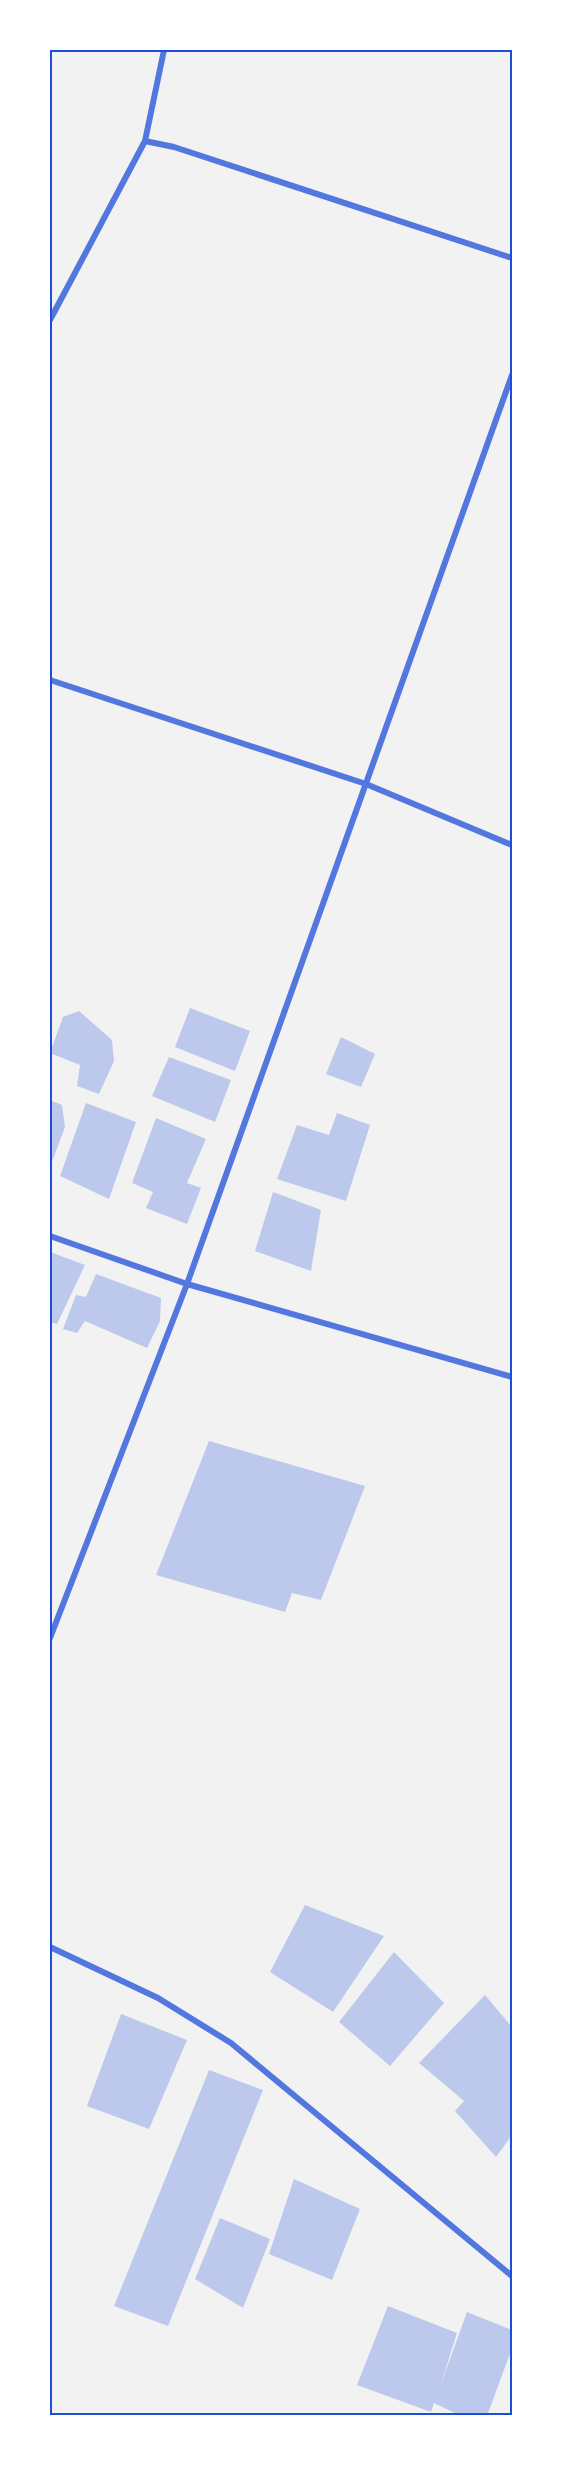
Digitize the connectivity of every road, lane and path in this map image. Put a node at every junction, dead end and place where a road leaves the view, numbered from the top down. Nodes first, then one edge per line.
1 (164, 50) edge
2 (145, 141) junction
3 (513, 258) edge
4 (50, 320) edge
5 (513, 375) edge
6 (50, 680) edge
7 (366, 784) junction
8 (513, 845) edge
9 (50, 1236) edge
10 (187, 1284) junction
11 (513, 1377) edge
12 (50, 1638) edge
13 (50, 1947) edge
14 (513, 2276) edge

1 - 2 street
2 - 3 street
2 - 4 street
5 - 7 street
6 - 7 street
7 - 8 street
7 - 10 street
9 - 10 street
10 - 11 street
10 - 12 street
13 - 14 street

